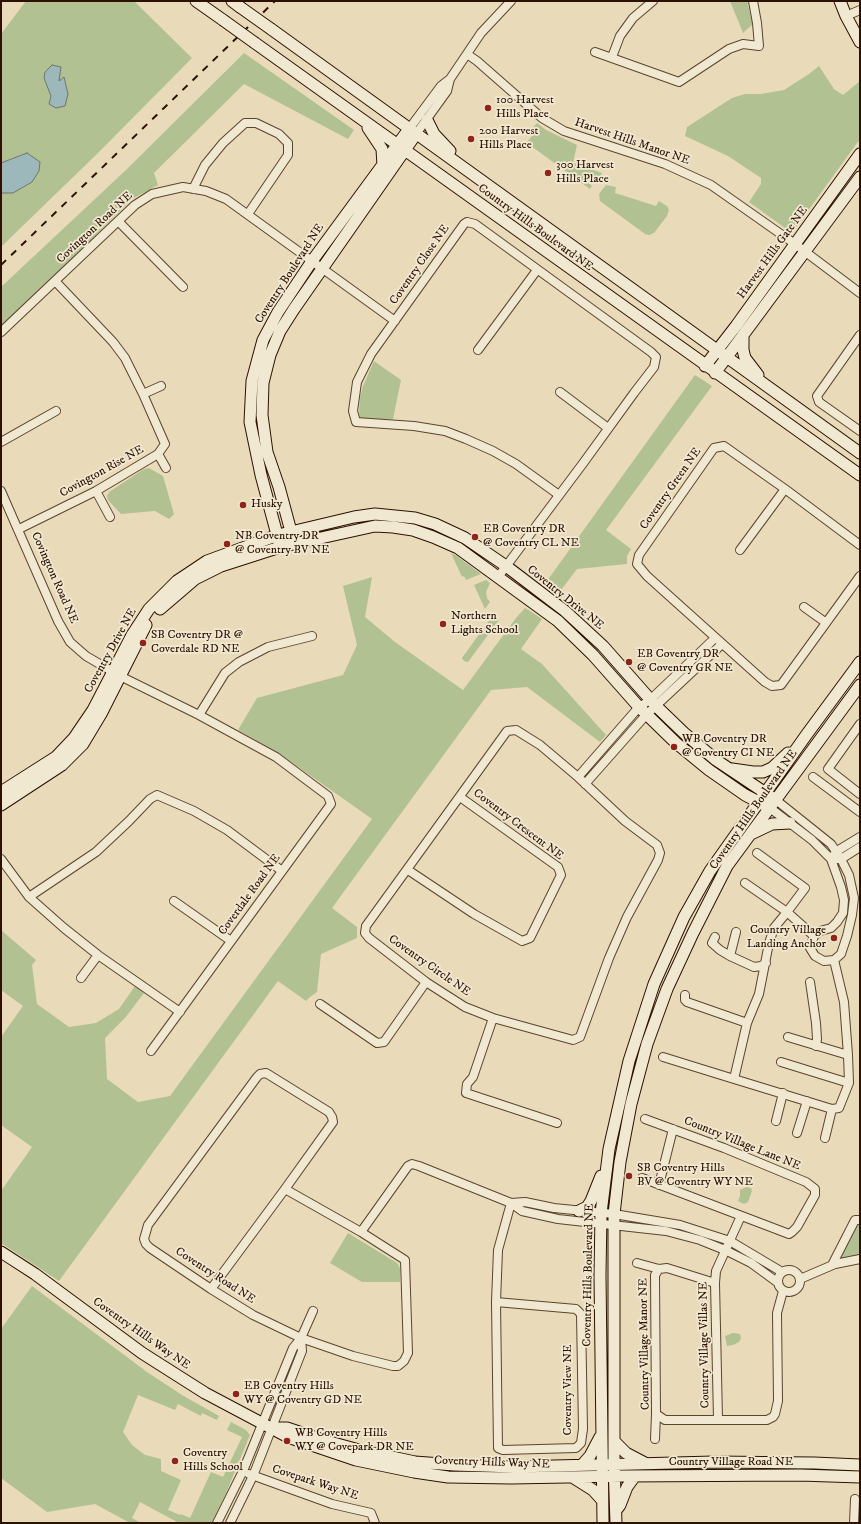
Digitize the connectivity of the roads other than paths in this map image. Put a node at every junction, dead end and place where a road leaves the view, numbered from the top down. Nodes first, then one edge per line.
1 (196, 1) edge
2 (511, 1) edge
3 (652, 1) edge
4 (753, 1) edge
5 (840, 1) edge
6 (236, 4) edge
7 (860, 10) edge
8 (846, 16) junction
9 (860, 42) edge
10 (595, 52) dead end
11 (467, 54) junction
12 (612, 57) junction
13 (450, 79) junction
14 (362, 120) junction
15 (427, 120) junction
16 (413, 131) junction
17 (402, 148) junction
18 (860, 154) edge
19 (383, 166) junction
20 (477, 177) junction
21 (860, 177) edge
22 (193, 189) junction
23 (248, 214) junction
24 (118, 222) junction
25 (795, 244) junction
26 (805, 252) junction
27 (312, 261) junction
28 (322, 268) junction
29 (537, 270) junction
30 (56, 282) junction
31 (183, 287) dead end
32 (860, 294) edge
33 (395, 321) junction
34 (1, 332) edge
35 (743, 335) junction
36 (860, 335) edge
37 (478, 350) dead end
38 (722, 354) junction
39 (710, 369) junction
40 (161, 386) dead end
41 (772, 390) junction
42 (560, 392) dead end
43 (143, 394) junction
44 (56, 411) dead end
45 (608, 428) junction
46 (860, 431) edge
47 (1, 442) edge
48 (860, 453) edge
49 (158, 454) junction
50 (166, 468) dead end
51 (273, 470) junction
52 (261, 475) junction
53 (860, 475) edge
54 (785, 489) junction
55 (1, 491) edge
56 (96, 491) junction
57 (559, 495) junction
58 (110, 517) dead end
59 (19, 529) junction
60 (291, 532) junction
61 (278, 535) junction
62 (294, 543) junction
63 (860, 545) edge
64 (280, 547) junction
65 (740, 550) dead end
66 (219, 562) junction
67 (506, 566) junction
68 (860, 576) edge
69 (498, 577) junction
70 (804, 608) dead end
71 (825, 622) junction
72 (312, 636) dead end
73 (715, 638) junction
74 (722, 644) junction
75 (860, 662) edge
76 (860, 672) edge
77 (116, 674) junction
78 (860, 685) edge
79 (843, 686) junction
80 (653, 703) junction
81 (642, 711) junction
82 (199, 715) junction
83 (860, 724) edge
84 (806, 734) junction
85 (729, 768) junction
86 (578, 777) junction
87 (813, 777) dead end
88 (585, 784) junction
89 (1, 792) edge
90 (765, 793) junction
91 (860, 794) edge
92 (460, 797) junction
93 (759, 803) junction
94 (773, 804) junction
95 (1, 805) edge
96 (860, 812) edge
97 (790, 823) junction
98 (749, 835) junction
99 (860, 837) edge
100 (860, 847) edge
101 (836, 851) junction
102 (757, 853) dead end
103 (1, 858) edge
104 (831, 859) junction
105 (841, 859) junction
106 (408, 870) junction
107 (282, 871) junction
108 (745, 883) dead end
109 (29, 897) junction
110 (174, 901) dead end
111 (786, 912) junction
112 (736, 932) dead end
113 (814, 936) junction
114 (715, 937) dead end
115 (231, 941) junction
116 (98, 955) junction
117 (730, 956) junction
118 (834, 960) junction
119 (766, 963) junction
120 (81, 978) dead end
121 (426, 982) junction
122 (810, 982) dead end
123 (685, 995) dead end
124 (320, 1004) dead end
125 (180, 1012) junction
126 (493, 1018) junction
127 (747, 1023) junction
128 (788, 1037) dead end
129 (816, 1046) junction
130 (151, 1051) dead end
131 (848, 1055) junction
132 (663, 1057) dead end
133 (781, 1062) dead end
134 (734, 1079) junction
135 (849, 1083) junction
136 (783, 1093) junction
137 (807, 1101) junction
138 (832, 1109) junction
139 (645, 1119) dead end
140 (776, 1121) dead end
141 (557, 1123) dead end
142 (673, 1129) junction
143 (797, 1133) dead end
144 (825, 1138) dead end
145 (610, 1149) junction
146 (642, 1178) dead end
147 (659, 1185) junction
148 (285, 1189) junction
149 (512, 1203) junction
150 (579, 1211) junction
151 (614, 1214) junction
152 (741, 1216) junction
153 (601, 1219) junction
154 (860, 1220) edge
155 (614, 1226) junction
156 (361, 1232) junction
157 (730, 1241) junction
158 (725, 1250) junction
159 (1, 1252) edge
160 (860, 1259) edge
161 (637, 1263) dead end
162 (832, 1265) junction
163 (659, 1269) junction
164 (782, 1272) junction
165 (800, 1279) junction
166 (777, 1282) junction
167 (715, 1283) junction
168 (211, 1289) junction
169 (783, 1291) junction
170 (496, 1302) junction
171 (313, 1311) dead end
172 (302, 1338) junction
173 (656, 1414) junction
174 (718, 1419) junction
175 (266, 1425) junction
176 (602, 1432) junction
177 (655, 1439) dead end
178 (614, 1441) junction
179 (645, 1463) junction
180 (614, 1464) junction
181 (582, 1465) junction
182 (860, 1465) edge
183 (243, 1471) junction
184 (602, 1471) junction
185 (253, 1476) junction
186 (614, 1476) junction
187 (635, 1476) junction
188 (574, 1477) junction
189 (860, 1477) edge
190 (855, 1499) dead end
191 (602, 1500) junction
192 (616, 1510) junction
193 (217, 1523) edge
194 (230, 1523) edge
195 (375, 1523) edge
196 (603, 1523) edge
197 (616, 1523) edge
198 (854, 1523) edge

1 - 14 street, Country Hills Boulevard NE, bridge
2 - 11 street
3 - 12 street
4 - 12 street
5 - 8 street
6 - 16 street, Country Hills Boulevard NE, bridge
7 - 8 street
8 - 9 street
10 - 12 street
11 - 13 street
11 - 25 street, Harvest Hills Manor NE
13 - 15 street
13 - 16 street
14 - 17 street, Country Hills Boulevard NE
14 - 19 street
15 - 16 street
15 - 20 street
16 - 17 street, Coventry Boulevard NE
16 - 20 street, Country Hills Boulevard NE
17 - 19 street, Coventry Boulevard NE
17 - 28 street, Coventry Boulevard NE
17 - 39 street, Country Hills Boulevard NE
18 - 25 street, Harvest Hills Gate NE
19 - 27 street, Coventry Boulevard NE
20 - 38 street, Country Hills Boulevard NE
21 - 26 street, Harvest Hills Gate NE
22 - 23 street, Covington Road NE
22 - 23 street
22 - 24 street, Covington Road NE
23 - 27 street, Covington Road NE
24 - 30 street, Covington Road NE
24 - 31 street
25 - 26 street, Harvest Hills Manor NE
25 - 38 street, Harvest Hills Gate NE
26 - 32 street, Harvest Hills Manor NE
26 - 35 street, Harvest Hills Gate NE
27 - 28 street, Covington Road NE
27 - 52 street, Coventry Boulevard NE
28 - 33 street, Covington Road NE
28 - 51 street, Coventry Boulevard NE
29 - 33 street, Coventry Close NE
29 - 37 street
29 - 45 street, Coventry Close NE
30 - 34 street, Covington Road NE
30 - 43 street, Covington Rise NE
33 - 57 street, Coventry Close NE
35 - 38 street, Harvest Hills Gate NE
35 - 41 street
36 - 46 street
38 - 39 street, Harvest Hills Gate NE
38 - 41 street, Country Hills Boulevard NE
39 - 53 street, Country Hills Boulevard NE
40 - 43 street
41 - 48 street, Country Hills Boulevard NE
42 - 45 street
43 - 49 street, Covington Rise NE
44 - 47 street
45 - 57 street, Coventry Close NE
49 - 50 street
49 - 56 street, Covington Rise NE
51 - 52 street
51 - 60 street, Coventry Boulevard NE
52 - 61 street, Coventry Boulevard NE
54 - 63 street, Coventry Green NE
54 - 65 street
54 - 73 street, Coventry Green NE
55 - 59 street, Covington Road NE
56 - 58 street
56 - 59 street, Covington Rise NE
57 - 67 street, Coventry Close NE
59 - 77 street, Covington Road NE
60 - 61 street, Coventry Drive NE
60 - 62 street, Coventry Boulevard NE
60 - 67 street, Coventry Drive NE
61 - 64 street, Coventry Boulevard NE
61 - 66 street, Coventry Drive NE
62 - 64 street, Coventry Drive NE
62 - 69 street, Coventry Drive NE
64 - 66 street, Coventry Drive NE
66 - 77 street, Coventry Drive NE
67 - 69 street, Coventry Close NE
67 - 80 street, Coventry Drive NE
68 - 71 street, Coventry Green NE
69 - 81 street, Coventry Drive NE
70 - 71 street
71 - 74 street, Coventry Green NE
72 - 82 street
73 - 74 street, Coventry Green NE
73 - 80 street
74 - 80 street
75 - 79 street, Coventry Hills Boulevard NE
76 - 79 street
77 - 82 street, Coverdale Road NE
77 - 89 street, Coventry Drive NE
77 - 95 street, Coventry Drive NE
78 - 94 street, Coventry Hills Boulevard NE
79 - 84 street, Coventry Hills Boulevard NE
80 - 81 street
80 - 85 street, Coventry Drive NE
81 - 86 street
81 - 88 street
81 - 93 street, Coventry Drive NE
82 - 107 street, Coverdale Road NE
83 - 91 street
84 - 85 street
84 - 90 street, Coventry Hills Boulevard NE
85 - 90 street, Coventry Drive NE
86 - 88 street, Coventry Circle NE
86 - 92 street, Coventry Circle NE
87 - 96 street
88 - 126 street, Coventry Circle NE
90 - 93 street, Coventry Hills Boulevard NE
90 - 94 street, Coventry Drive NE
92 - 106 street, Coventry Circle NE
92 - 106 street, Coventry Crescent NE
93 - 94 street, Coventry Drive NE
93 - 145 street, Coventry Hills Boulevard NE
94 - 97 street
94 - 98 street, Coventry Hills Boulevard NE
94 - 101 street
97 - 98 street
97 - 104 street
98 - 151 street, Coventry Hills Boulevard NE
99 - 101 street
100 - 105 street
101 - 104 street
101 - 105 street
102 - 111 street
103 - 109 street
104 - 105 street
104 - 113 street
105 - 118 street
106 - 121 street, Coventry Circle NE
107 - 109 street
107 - 115 street, Coverdale Road NE
108 - 111 street
109 - 116 street
110 - 115 street
111 - 113 street
111 - 119 street
112 - 117 street
113 - 118 street
114 - 117 street
115 - 125 street, Coverdale Road NE
116 - 120 street
116 - 125 street
117 - 119 street
118 - 131 street
119 - 127 street
121 - 124 street
121 - 126 street, Coventry Circle NE
122 - 129 street
123 - 127 street
125 - 130 street, Coverdale Road NE
126 - 141 street
127 - 134 street
128 - 129 street
129 - 131 street
131 - 135 street
132 - 134 street
133 - 135 street
134 - 136 street
135 - 138 street
136 - 137 street
136 - 140 street
137 - 138 street
137 - 143 street
138 - 144 street
139 - 142 street, Country Village Lane NE
142 - 147 street, Country Village Lane NE
142 - 152 street, Country Village Lane NE
145 - 150 street
145 - 153 street, Coventry Hills Boulevard NE
146 - 147 street, Country Village Lane NE
147 - 152 street, Country Village Lane NE
148 - 156 street, Coventry Road NE
148 - 168 street
148 - 168 street, Coventry Road NE
149 - 150 street
149 - 153 street
149 - 156 street
149 - 170 street, Coventry View NE
150 - 153 street
151 - 153 street
151 - 155 street, Coventry Hills Boulevard NE
151 - 157 street
152 - 157 street
153 - 155 street
153 - 176 street, Coventry Hills Boulevard NE
154 - 162 street
155 - 158 street
155 - 178 street, Coventry Hills Boulevard NE
156 - 172 street, Coventry Road NE
157 - 158 street, Country Village Villas NE
157 - 164 street
158 - 166 street
158 - 167 street, Country Village Villas NE
159 - 175 street, Coventry Hills Way NE
160 - 162 street
161 - 163 street, Country Village Manor NE
162 - 165 street
163 - 167 street, Country Village Manor NE
163 - 173 street, Country Village Manor NE
164 - 165 street
164 - 166 street
165 - 169 street
166 - 169 street
167 - 174 street, Country Village Villas NE
168 - 172 street, Coventry Road NE
169 - 174 street, Country Village Manor NE
170 - 170 street, Coventry View NE
171 - 172 street
172 - 175 street
173 - 174 street, Country Village Manor NE
173 - 177 street
175 - 181 street, Coventry Hills Way NE
175 - 183 street
175 - 185 street
175 - 188 street, Coventry Hills Way NE
176 - 181 street
176 - 184 street, Coventry Hills Boulevard NE
178 - 179 street
178 - 180 street, Coventry Hills Boulevard NE
179 - 180 street, Country Village Road NE
179 - 182 street, Country Village Road NE
180 - 184 street, Country Village Road NE
180 - 186 street, Coventry Hills Boulevard NE
181 - 184 street, Coventry Hills Way NE
183 - 185 street, Covepark Way NE
183 - 193 street
184 - 186 street, Country Village Road NE
184 - 188 street, Coventry Hills Way NE
184 - 191 street
185 - 194 street
185 - 195 street, Covepark Way NE
186 - 187 street, Country Village Road NE
186 - 192 street
187 - 189 street, Country Village Road NE
187 - 192 street
188 - 191 street
190 - 198 street
191 - 196 street
192 - 197 street

